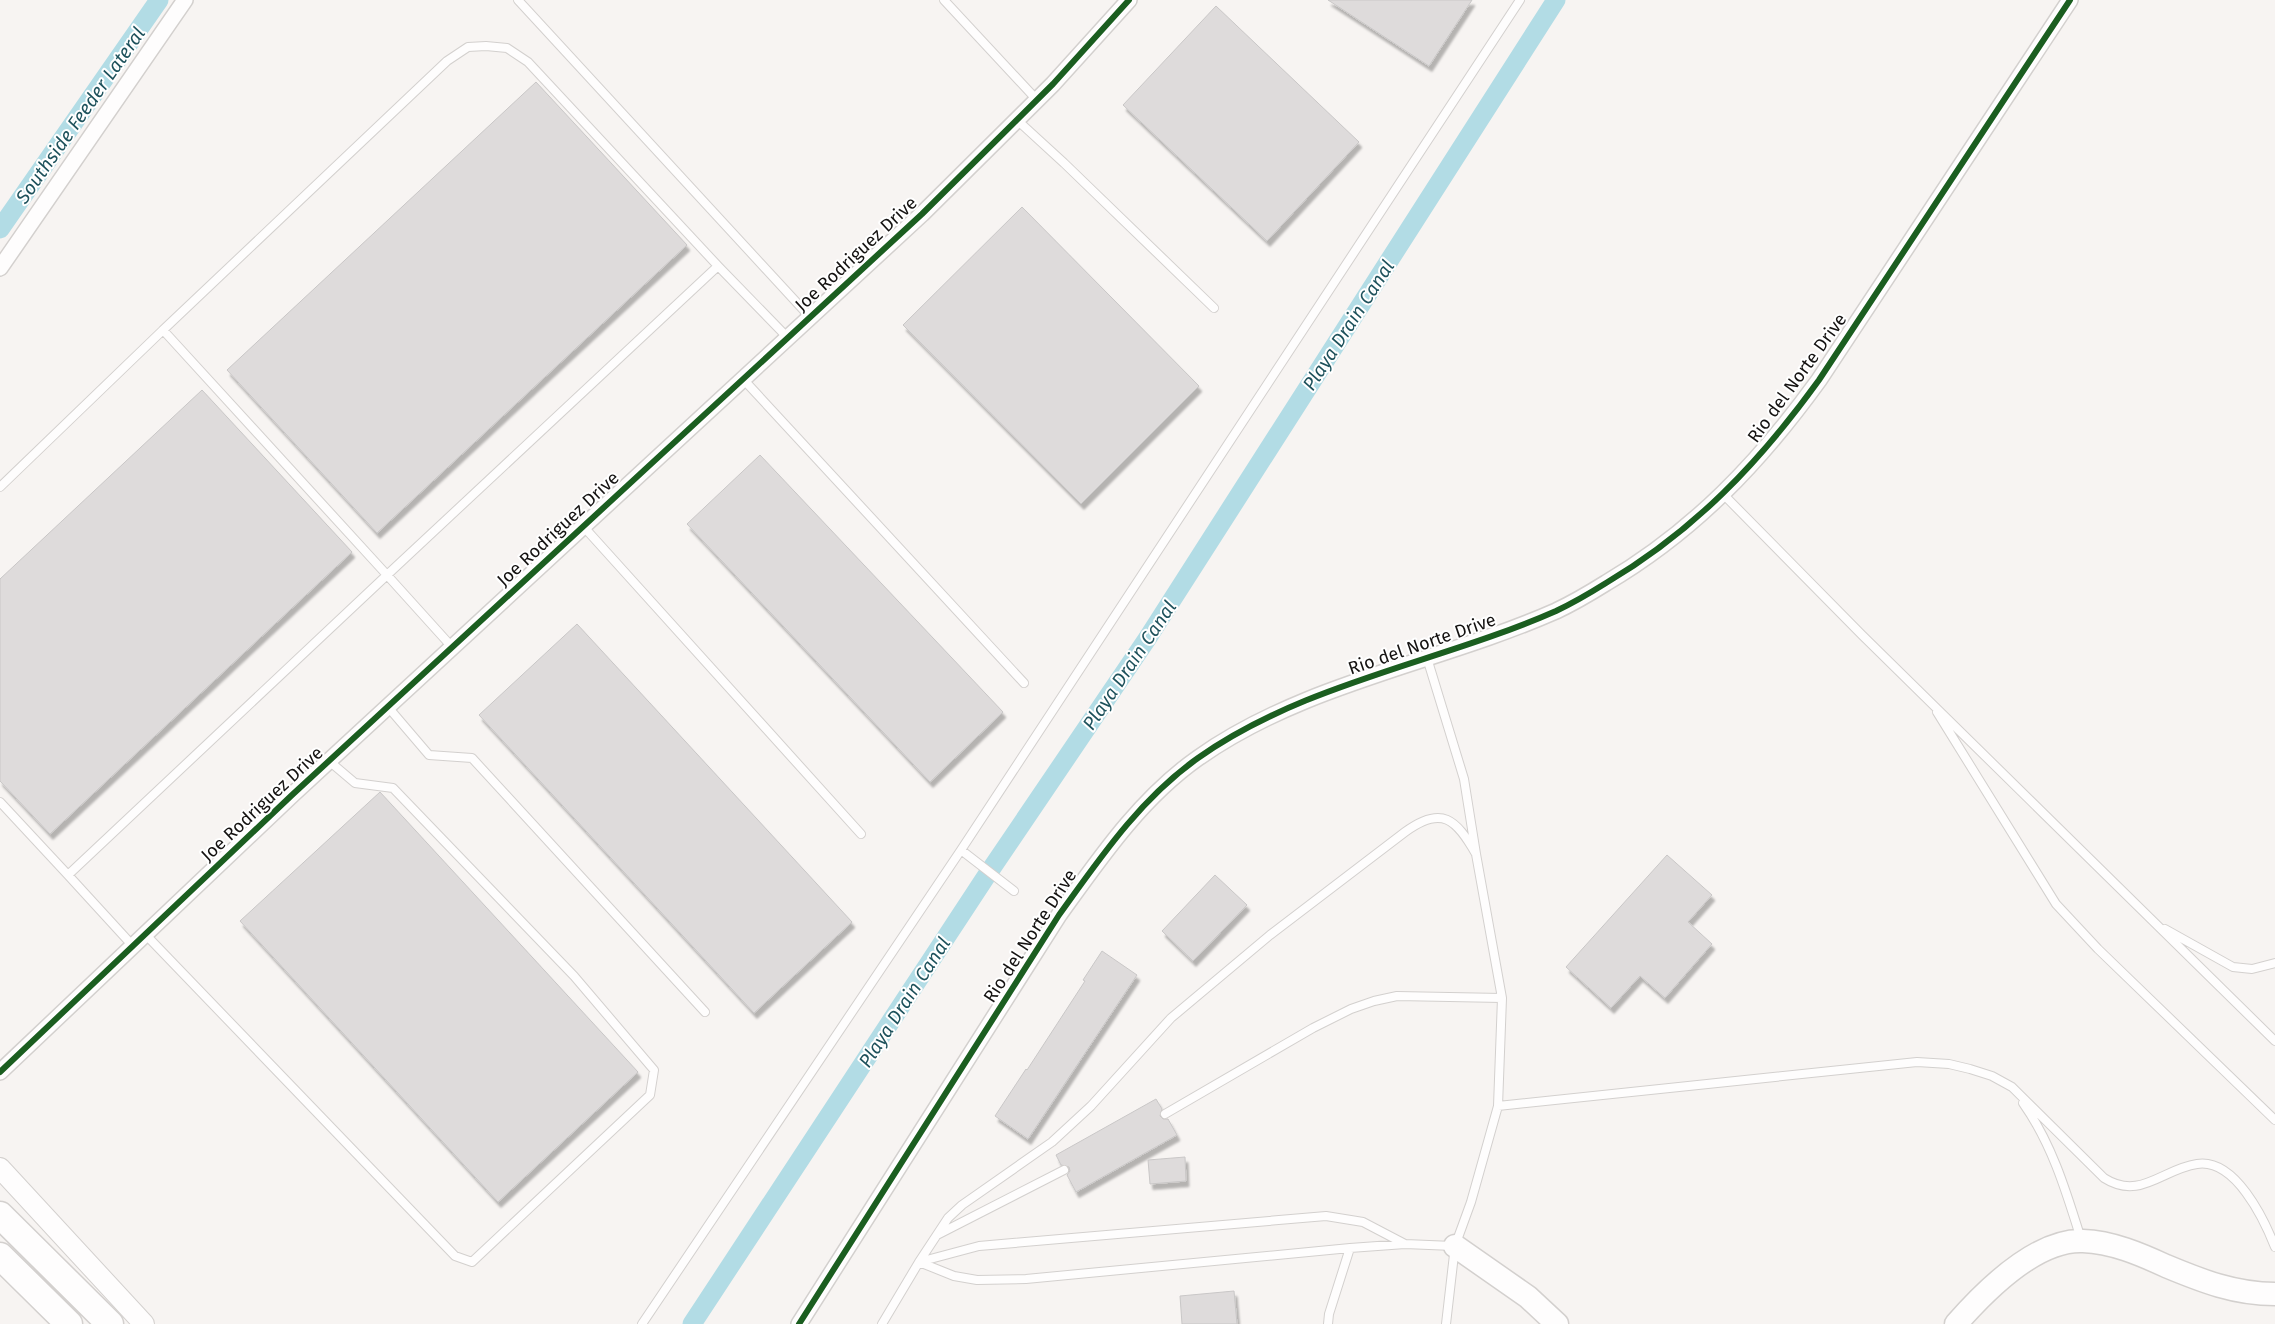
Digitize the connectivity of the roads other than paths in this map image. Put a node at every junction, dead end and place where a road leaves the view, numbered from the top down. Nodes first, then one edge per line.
1 (185, 0) edge
2 (518, 0) edge
3 (944, 0) edge
4 (1129, 0) edge
5 (1520, 0) edge
6 (2070, 0) edge
7 (1037, 100) junction
8 (1017, 120) junction
9 (718, 266) junction
10 (0, 268) edge
11 (1214, 308) dead end
12 (810, 317) junction
13 (163, 330) junction
14 (788, 338) junction
15 (743, 379) junction
16 (0, 487) edge
17 (1723, 494) junction
18 (583, 526) junction
19 (387, 575) junction
20 (452, 647) junction
21 (1427, 658) junction
22 (1024, 683) dead end
23 (1930, 702) junction
24 (388, 707) junction
25 (329, 761) junction
26 (0, 802) edge
27 (861, 834) dead end
28 (961, 850) junction
29 (1476, 854) junction
30 (68, 875) junction
31 (1014, 891) dead end
32 (2156, 924) junction
33 (146, 934) junction
34 (133, 946) junction
35 (2275, 963) edge
36 (1502, 998) junction
37 (705, 1012) dead end
38 (2275, 1041) edge
39 (0, 1072) edge
40 (2012, 1087) junction
41 (1498, 1106) junction
42 (1165, 1114) dead end
43 (2275, 1120) edge
44 (0, 1168) edge
45 (1064, 1170) dead end
46 (0, 1215) edge
47 (934, 1237) junction
48 (2082, 1241) junction
49 (1405, 1244) junction
50 (1455, 1246) junction
51 (2275, 1247) edge
52 (1350, 1248) junction
53 (0, 1256) edge
54 (919, 1262) junction
55 (2275, 1294) edge
56 (69, 1324) edge
57 (110, 1324) edge
58 (144, 1324) edge
59 (642, 1324) edge
60 (799, 1324) edge
61 (882, 1324) edge
62 (1328, 1324) edge
63 (1446, 1324) edge
64 (1557, 1324) edge
65 (1956, 1324) edge

1 - 10 street
2 - 12 lane
3 - 7 lane
4 - 7 street, Joe Rodriguez Drive
5 - 28 lane
6 - 17 street, Rio del Norte Drive
7 - 8 street, Joe Rodriguez Drive
8 - 11 lane
8 - 12 street, Joe Rodriguez Drive
9 - 13 lane
9 - 14 lane
9 - 19 lane
12 - 14 street, Joe Rodriguez Drive
13 - 16 lane
13 - 19 lane
14 - 15 street, Joe Rodriguez Drive
15 - 18 street, Joe Rodriguez Drive
15 - 22 lane
17 - 21 street, Rio del Norte Drive
17 - 23 lane
18 - 20 street, Joe Rodriguez Drive
18 - 27 lane
19 - 20 lane
19 - 30 lane
20 - 24 street, Joe Rodriguez Drive
21 - 29 lane
21 - 60 street, Rio del Norte Drive
23 - 32 lane
23 - 43 lane
24 - 25 street, Joe Rodriguez Drive
24 - 37 lane
25 - 33 street, Joe Rodriguez Drive
25 - 33 lane
26 - 30 lane
28 - 31 lane
28 - 59 lane
29 - 36 lane
29 - 47 lane
30 - 34 lane
32 - 35 lane
32 - 38 lane
33 - 34 street, Joe Rodriguez Drive
34 - 39 street, Joe Rodriguez Drive
36 - 41 lane
36 - 42 lane
40 - 41 lane
40 - 48 lane
40 - 51 lane
41 - 50 lane
44 - 58 main road
45 - 47 lane
46 - 57 highway
47 - 54 lane
48 - 55 main road
48 - 65 main road
49 - 50 lane
49 - 52 lane
49 - 54 lane
50 - 63 lane
50 - 64 main road
52 - 54 lane
52 - 62 lane
53 - 56 highway
54 - 61 lane

